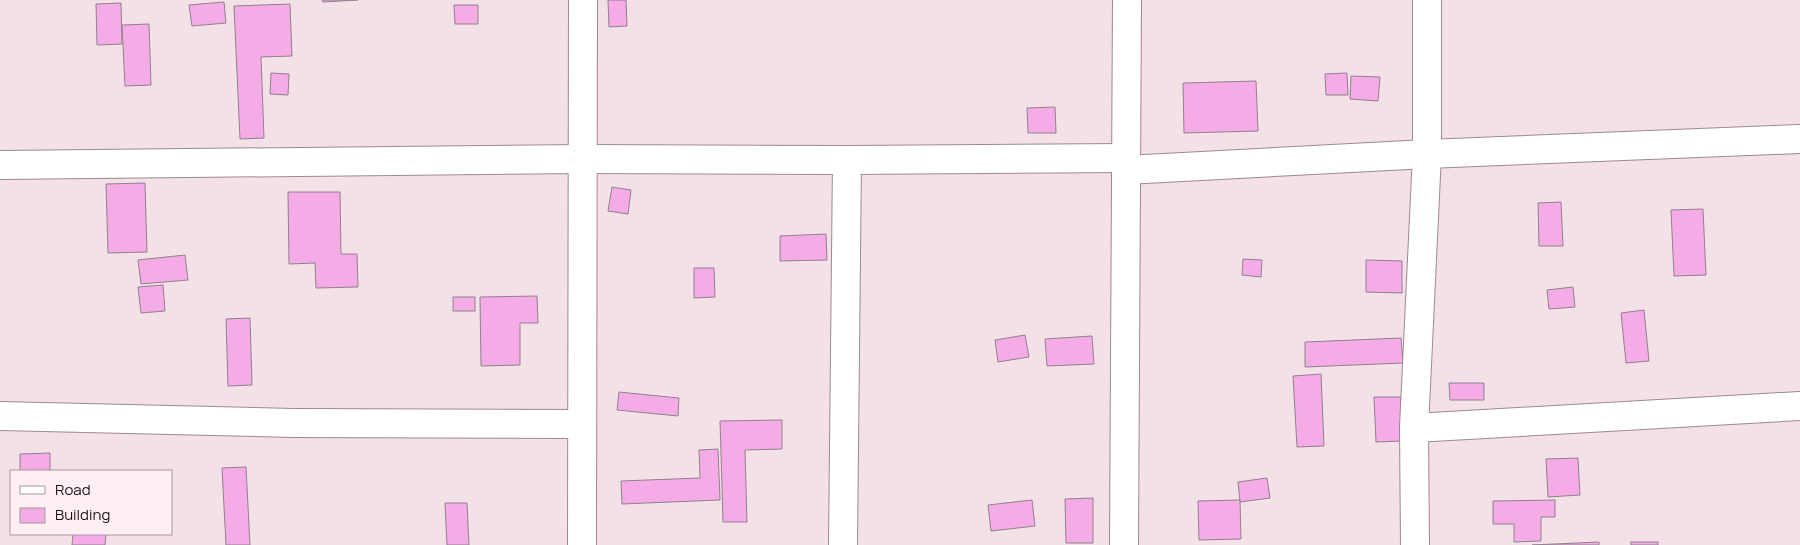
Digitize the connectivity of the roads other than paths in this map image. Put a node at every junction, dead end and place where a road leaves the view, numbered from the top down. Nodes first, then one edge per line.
1 (583, 0) edge
2 (1127, 0) edge
3 (1426, 0) edge
4 (1800, 139) edge
5 (1428, 154) junction
6 (582, 158) junction
7 (847, 160) junction
8 (1126, 164) junction
9 (0, 165) edge
10 (1800, 406) edge
11 (0, 416) edge
12 (582, 424) junction
13 (1414, 428) junction
14 (582, 545) edge
15 (843, 545) edge
16 (1124, 545) edge
17 (1415, 545) edge

1 - 6 street
2 - 8 street
3 - 5 street
4 - 5 street
5 - 8 street
5 - 13 street
6 - 7 street
6 - 9 street
6 - 12 street
7 - 8 street
7 - 15 street
8 - 16 street
10 - 13 street
11 - 12 street
12 - 14 street
13 - 17 street

